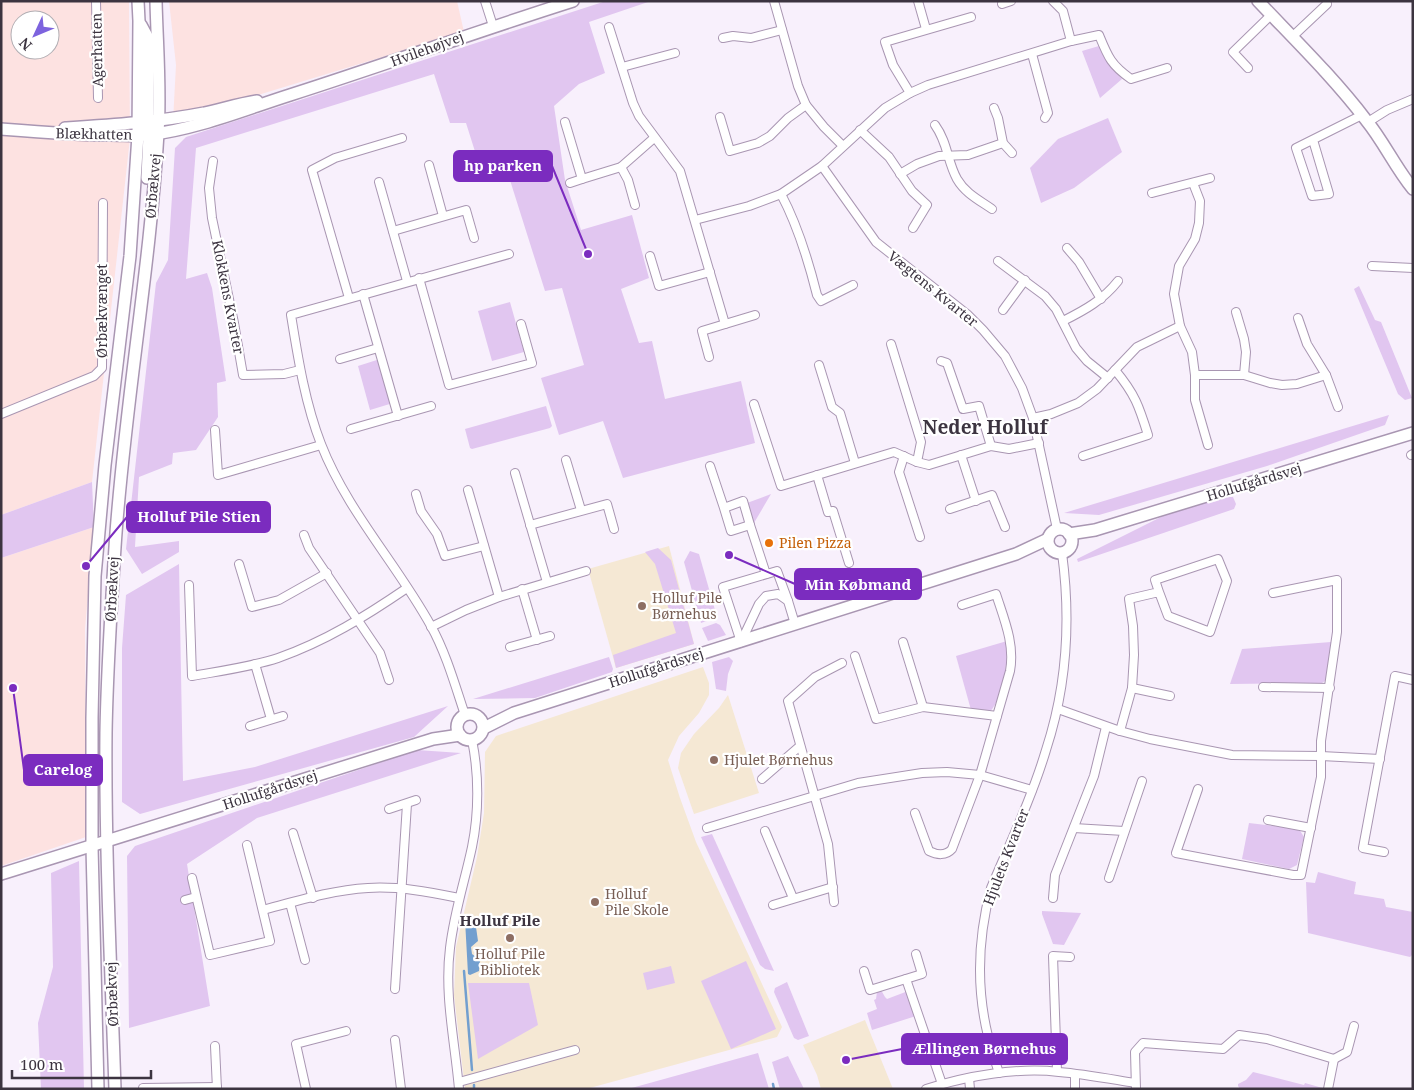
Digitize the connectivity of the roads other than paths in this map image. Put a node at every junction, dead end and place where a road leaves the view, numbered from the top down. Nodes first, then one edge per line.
1 (96, 1) edge
2 (138, 1) edge
3 (156, 1) edge
4 (486, 1) edge
5 (573, 1) edge
6 (774, 1) edge
7 (918, 1) edge
8 (1011, 1) edge
9 (1053, 1) edge
10 (1258, 1) edge
11 (1002, 4) dead end
12 (1327, 4) dead end
13 (1271, 15) junction
14 (971, 18) dead end
15 (492, 26) junction
16 (609, 27) dead end
17 (926, 29) junction
18 (782, 30) junction
19 (1292, 37) junction
20 (723, 38) dead end
21 (1071, 41) junction
22 (675, 53) dead end
23 (1032, 54) junction
24 (622, 67) junction
25 (1167, 68) dead end
26 (1248, 68) dead end
27 (910, 93) junction
28 (98, 98) dead end
29 (281, 98) junction
30 (1413, 100) edge
31 (806, 105) junction
32 (994, 108) dead end
33 (720, 117) dead end
34 (1045, 118) dead end
35 (1365, 118) junction
36 (148, 121) junction
37 (565, 122) dead end
38 (935, 125) dead end
39 (1, 129) edge
40 (860, 130) junction
41 (30, 132) junction
42 (148, 134) junction
43 (402, 138) dead end
44 (654, 138) junction
45 (1313, 140) junction
46 (1003, 143) junction
47 (843, 146) junction
48 (1012, 153) dead end
49 (949, 155) junction
50 (213, 161) dead end
51 (429, 165) dead end
52 (822, 166) junction
53 (621, 167) junction
54 (900, 174) junction
55 (1210, 178) dead end
56 (582, 179) junction
57 (379, 182) dead end
58 (570, 183) dead end
59 (1194, 183) junction
60 (1413, 189) edge
61 (1152, 193) dead end
62 (781, 194) junction
63 (103, 203) dead end
64 (635, 205) dead end
65 (992, 209) dead end
66 (443, 216) junction
67 (695, 220) junction
68 (913, 228) dead end
69 (393, 231) junction
70 (474, 238) dead end
71 (1067, 248) dead end
72 (509, 254) dead end
73 (650, 256) dead end
74 (998, 261) dead end
75 (1372, 266) dead end
76 (1413, 268) edge
77 (710, 272) junction
78 (419, 278) junction
79 (1025, 280) junction
80 (407, 281) junction
81 (1118, 281) dead end
82 (853, 285) dead end
83 (659, 286) junction
84 (650, 289) dead end
85 (363, 294) junction
86 (349, 298) junction
87 (1100, 299) junction
88 (1003, 310) dead end
89 (1236, 312) dead end
90 (755, 315) dead end
91 (1298, 318) dead end
92 (1063, 321) junction
93 (521, 324) dead end
94 (726, 324) junction
95 (1180, 326) junction
96 (890, 344) dead end
97 (378, 348) junction
98 (709, 357) dead end
99 (340, 359) dead end
100 (941, 361) dead end
101 (819, 365) dead end
102 (300, 370) junction
103 (1115, 370) junction
104 (1196, 375) junction
105 (1244, 375) junction
106 (1326, 375) junction
107 (1108, 378) junction
108 (754, 404) dead end
109 (431, 406) dead end
110 (1338, 407) dead end
111 (1, 414) edge
112 (398, 416) junction
113 (1033, 418) junction
114 (351, 429) dead end
115 (215, 430) dead end
116 (1413, 433) edge
117 (1039, 443) junction
118 (321, 445) junction
119 (1208, 445) dead end
120 (991, 446) junction
121 (904, 456) junction
122 (961, 456) junction
123 (1083, 456) dead end
124 (566, 460) dead end
125 (917, 462) junction
126 (855, 463) junction
127 (710, 466) dead end
128 (515, 473) dead end
129 (816, 475) junction
130 (468, 490) dead end
131 (416, 494) dead end
132 (976, 500) junction
133 (724, 508) junction
134 (950, 509) dead end
135 (581, 510) junction
136 (530, 525) junction
137 (750, 525) junction
138 (1005, 527) dead end
139 (614, 529) dead end
140 (1057, 529) junction
141 (304, 535) dead end
142 (920, 537) dead end
143 (1071, 538) junction
144 (484, 546) junction
145 (1054, 548) junction
146 (849, 563) dead end
147 (239, 564) dead end
148 (586, 571) dead end
149 (327, 573) junction
150 (766, 574) junction
151 (547, 582) junction
152 (189, 585) dead end
153 (407, 588) junction
154 (522, 589) junction
155 (1159, 592) junction
156 (1273, 593) dead end
157 (499, 597) junction
158 (788, 601) junction
159 (962, 605) dead end
160 (358, 621) junction
161 (795, 624) junction
162 (431, 627) junction
163 (550, 636) dead end
164 (537, 640) junction
165 (741, 642) junction
166 (903, 642) dead end
167 (510, 647) dead end
168 (856, 656) dead end
169 (842, 663) dead end
170 (255, 664) junction
171 (388, 680) dead end
172 (1413, 680) edge
173 (1263, 687) dead end
174 (1132, 688) junction
175 (1330, 688) junction
176 (1170, 696) dead end
177 (923, 707) junction
178 (1058, 709) junction
179 (464, 715) junction
180 (283, 716) dead end
181 (997, 716) junction
182 (271, 719) junction
183 (482, 723) junction
184 (250, 726) dead end
185 (1106, 727) junction
186 (458, 731) junction
187 (1120, 731) junction
188 (472, 740) junction
189 (800, 746) junction
190 (1321, 756) junction
191 (1380, 759) junction
192 (980, 775) junction
193 (762, 779) dead end
194 (1142, 781) dead end
195 (1198, 789) dead end
196 (1032, 790) junction
197 (814, 796) junction
198 (416, 800) dead end
199 (407, 804) junction
200 (389, 809) dead end
201 (915, 813) dead end
202 (1268, 820) dead end
203 (707, 828) dead end
204 (1074, 828) junction
205 (1311, 828) junction
206 (765, 831) dead end
207 (1124, 831) junction
208 (292, 833) dead end
209 (107, 842) junction
210 (247, 845) dead end
211 (92, 847) junction
212 (1384, 852) dead end
213 (1, 874) edge
214 (192, 878) dead end
215 (1109, 878) dead end
216 (832, 887) junction
217 (402, 889) junction
218 (196, 897) junction
219 (313, 898) junction
220 (459, 898) junction
221 (793, 898) junction
222 (1053, 898) dead end
223 (185, 900) dead end
224 (834, 902) dead end
225 (290, 903) junction
226 (773, 905) dead end
227 (263, 910) junction
228 (916, 954) dead end
229 (1070, 957) dead end
230 (305, 960) dead end
231 (864, 972) dead end
232 (906, 979) junction
233 (395, 989) dead end
234 (1354, 1026) dead end
235 (346, 1031) dead end
236 (395, 1040) dead end
237 (215, 1046) dead end
238 (575, 1050) dead end
239 (1334, 1059) junction
240 (1057, 1071) junction
241 (998, 1073) junction
242 (1075, 1074) junction
243 (969, 1078) junction
244 (942, 1084) junction
245 (459, 1085) edge
246 (1136, 1086) edge
247 (143, 1088) edge
248 (217, 1088) edge
249 (98, 1089) edge
250 (115, 1089) edge
251 (306, 1089) edge
252 (401, 1089) edge
253 (926, 1089) edge
254 (970, 1089) edge
255 (1075, 1089) edge
256 (1328, 1089) edge

1 - 28 street, Agerhatten
2 - 36 street
3 - 36 street, Ørbækvej
4 - 15 street
5 - 15 street, Hvilehøjvej
6 - 18 street
7 - 17 street
8 - 11 street
9 - 21 street
10 - 13 street
12 - 19 street
13 - 19 street
13 - 26 street
14 - 17 street
15 - 29 street, Hvilehøjvej
16 - 24 street
17 - 27 street
18 - 20 street
18 - 31 street
19 - 35 street
21 - 23 street
21 - 25 street
22 - 24 street
23 - 27 street
23 - 34 street
24 - 44 street
27 - 40 street
29 - 36 street, Hvilehøjvej
29 - 42 street, Hvilehøjvej
30 - 35 street
31 - 33 street
31 - 47 street
32 - 46 street
35 - 45 street
35 - 60 street
36 - 41 street, Blækhatten
36 - 42 street, Ørbækvej
36 - 42 street
37 - 56 street
38 - 49 street
39 - 41 street, Blækhatten
40 - 47 street
40 - 54 street
41 - 42 street, Blækhatten
42 - 209 street, Ørbækvej
42 - 211 street, Ørbækvej
43 - 86 street
44 - 53 street
44 - 67 street
45 - 45 street
46 - 48 street
46 - 49 street
47 - 52 street
49 - 54 street
49 - 65 street
50 - 102 street, Klokkens Kvarter
51 - 66 street
52 - 62 street
52 - 113 street, Vægtens Kvarter
53 - 56 street
53 - 64 street
54 - 68 street
55 - 59 street
56 - 58 street
57 - 69 street
59 - 61 street
59 - 95 street
62 - 67 street
62 - 82 street
63 - 111 street, Ørbækvænget
66 - 69 street
66 - 70 street
67 - 77 street
69 - 80 street
71 - 87 street
72 - 78 street
73 - 83 street
74 - 79 street
75 - 76 street
77 - 83 street
77 - 94 street
78 - 80 street
78 - 93 street
79 - 88 street
79 - 92 street
80 - 85 street
81 - 87 street
83 - 84 street
85 - 86 street
85 - 97 street
86 - 102 street
87 - 92 street
89 - 105 street
90 - 94 street
91 - 106 street
92 - 107 street
94 - 98 street
95 - 103 street
95 - 104 street
96 - 125 street
97 - 99 street
97 - 112 street
100 - 120 street
101 - 126 street
102 - 118 street
103 - 107 street
103 - 123 street
104 - 105 street
104 - 119 street
105 - 106 street
106 - 110 street
107 - 113 street
108 - 129 street
109 - 112 street
112 - 114 street
113 - 117 street, Vægtens Kvarter
115 - 118 street
116 - 143 street, Hollufgårdsvej
117 - 120 street
117 - 140 street, Vægtens Kvarter
118 - 153 street
120 - 122 street
121 - 125 street
121 - 126 street
121 - 142 street
122 - 125 street
122 - 132 street
124 - 135 street
126 - 129 street
127 - 133 street
128 - 136 street
129 - 146 street
130 - 144 street
131 - 144 street
132 - 134 street
132 - 138 street
133 - 137 street
133 - 137 street
135 - 136 street
135 - 139 street
136 - 151 street
137 - 150 street
140 - 143 street
140 - 145 street
141 - 149 street
143 - 145 street
144 - 157 street
145 - 161 street, Hollufgårdsvej
145 - 178 street, Hjulets Kvarter
147 - 149 street
148 - 151 street
149 - 160 street
150 - 158 street
150 - 165 street
151 - 154 street
152 - 170 street
153 - 160 street
153 - 162 street
154 - 157 street
154 - 164 street
155 - 155 street
155 - 174 street
156 - 175 street
157 - 162 street
158 - 161 street
158 - 165 street
159 - 181 street
160 - 170 street
160 - 171 street
161 - 165 street, Hollufgårdsvej
162 - 179 street
163 - 164 street
164 - 167 street
165 - 183 street, Hollufgårdsvej
166 - 177 street
168 - 177 street
169 - 189 street
170 - 182 street
172 - 191 street
173 - 175 street
174 - 176 street
174 - 187 street
175 - 190 street
177 - 181 street
178 - 185 street
178 - 196 street, Hjulets Kvarter
179 - 183 street
179 - 186 street
180 - 182 street
181 - 192 street
182 - 184 street
183 - 188 street
185 - 187 street
185 - 204 street
186 - 188 street
186 - 209 street, Hollufgårdsvej
187 - 190 street
188 - 220 street
189 - 193 street
189 - 197 street
190 - 191 street
190 - 205 street
191 - 212 street
192 - 196 street, Hjulets Kvarter
192 - 197 street, Hjulets Kvarter
192 - 201 street
194 - 207 street
195 - 205 street
196 - 241 street, Hjulets Kvarter
197 - 203 street, Hjulets Kvarter
197 - 216 street
198 - 199 street
199 - 200 street
199 - 217 street
202 - 205 street
204 - 207 street
204 - 222 street
206 - 221 street
207 - 215 street
208 - 219 street
209 - 211 street, Hollufgårdsvej
209 - 250 street, Ørbækvej
210 - 227 street
211 - 213 street, Hollufgårdsvej
211 - 249 street, Ørbækvej
214 - 218 street
216 - 221 street
216 - 224 street
217 - 219 street
217 - 220 street
217 - 233 street
218 - 223 street
218 - 227 street
219 - 225 street
220 - 245 street
221 - 226 street
225 - 227 street
225 - 230 street
228 - 232 street
229 - 240 street
231 - 232 street
232 - 244 street
234 - 239 street
235 - 251 street
236 - 252 street
237 - 248 street
238 - 245 street
239 - 246 street
239 - 256 street
240 - 241 street
240 - 242 street
241 - 243 street
242 - 246 street
242 - 255 street
243 - 244 street
243 - 254 street
244 - 253 street
247 - 248 street

